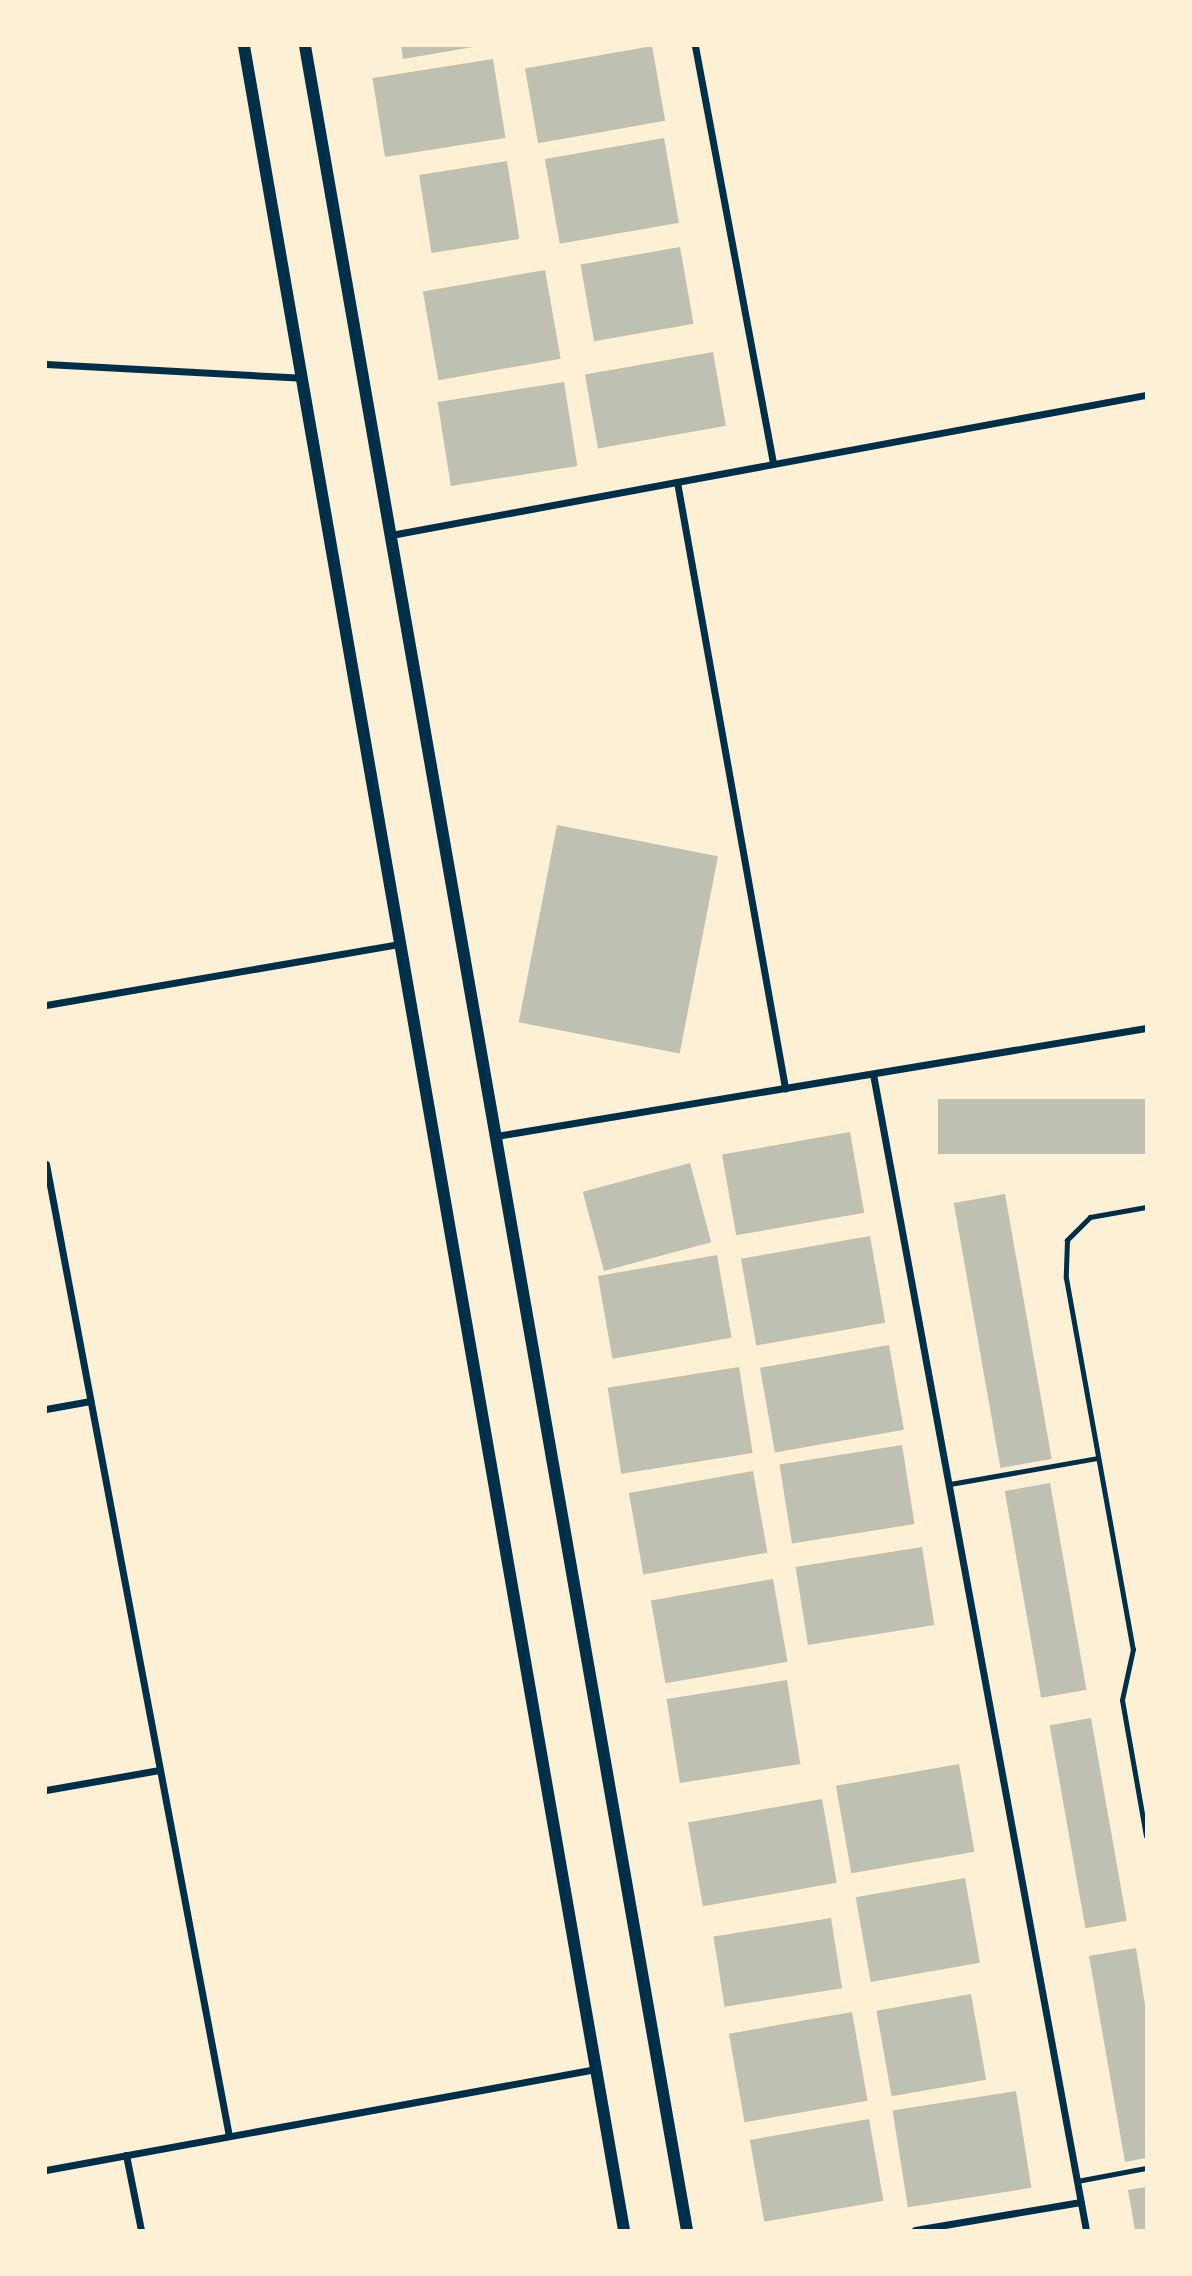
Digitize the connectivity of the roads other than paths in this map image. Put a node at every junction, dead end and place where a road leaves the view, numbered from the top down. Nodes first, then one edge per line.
1 (244, 46) edge
2 (305, 46) edge
3 (695, 46) edge
4 (46, 364) edge
5 (302, 378) junction
6 (1146, 395) edge
7 (773, 464) junction
8 (677, 482) junction
9 (391, 534) junction
10 (400, 944) junction
11 (46, 1005) edge
12 (1146, 1028) edge
13 (873, 1074) junction
14 (785, 1088) junction
15 (496, 1136) junction
16 (46, 1164) edge
17 (1146, 1207) edge
18 (90, 1401) junction
19 (46, 1409) edge
20 (1097, 1458) junction
21 (950, 1484) junction
22 (159, 1770) junction
23 (46, 1790) edge
24 (1146, 1836) edge
25 (596, 2068) junction
26 (229, 2136) junction
27 (126, 2155) junction
28 (1146, 2168) edge
29 (46, 2170) edge
30 (1077, 2181) junction
31 (1081, 2203) junction
32 (141, 2231) edge
33 (624, 2231) edge
34 (687, 2231) edge
35 (915, 2231) edge
36 (1086, 2231) edge

1 - 5 street
2 - 9 street
3 - 7 street
4 - 5 street
5 - 10 street
6 - 7 street
7 - 8 street
8 - 9 street
8 - 14 street
9 - 15 street
10 - 11 street
10 - 25 street
12 - 13 street
13 - 14 street
13 - 21 street
14 - 15 street
15 - 34 street
16 - 18 street
17 - 20 lane
18 - 19 street
18 - 22 street
20 - 21 lane
20 - 24 lane
21 - 30 street
22 - 23 street
22 - 26 street
25 - 26 street
25 - 33 street
26 - 27 street
27 - 29 street
27 - 32 street
28 - 30 lane
30 - 31 street
31 - 35 street
31 - 36 street

